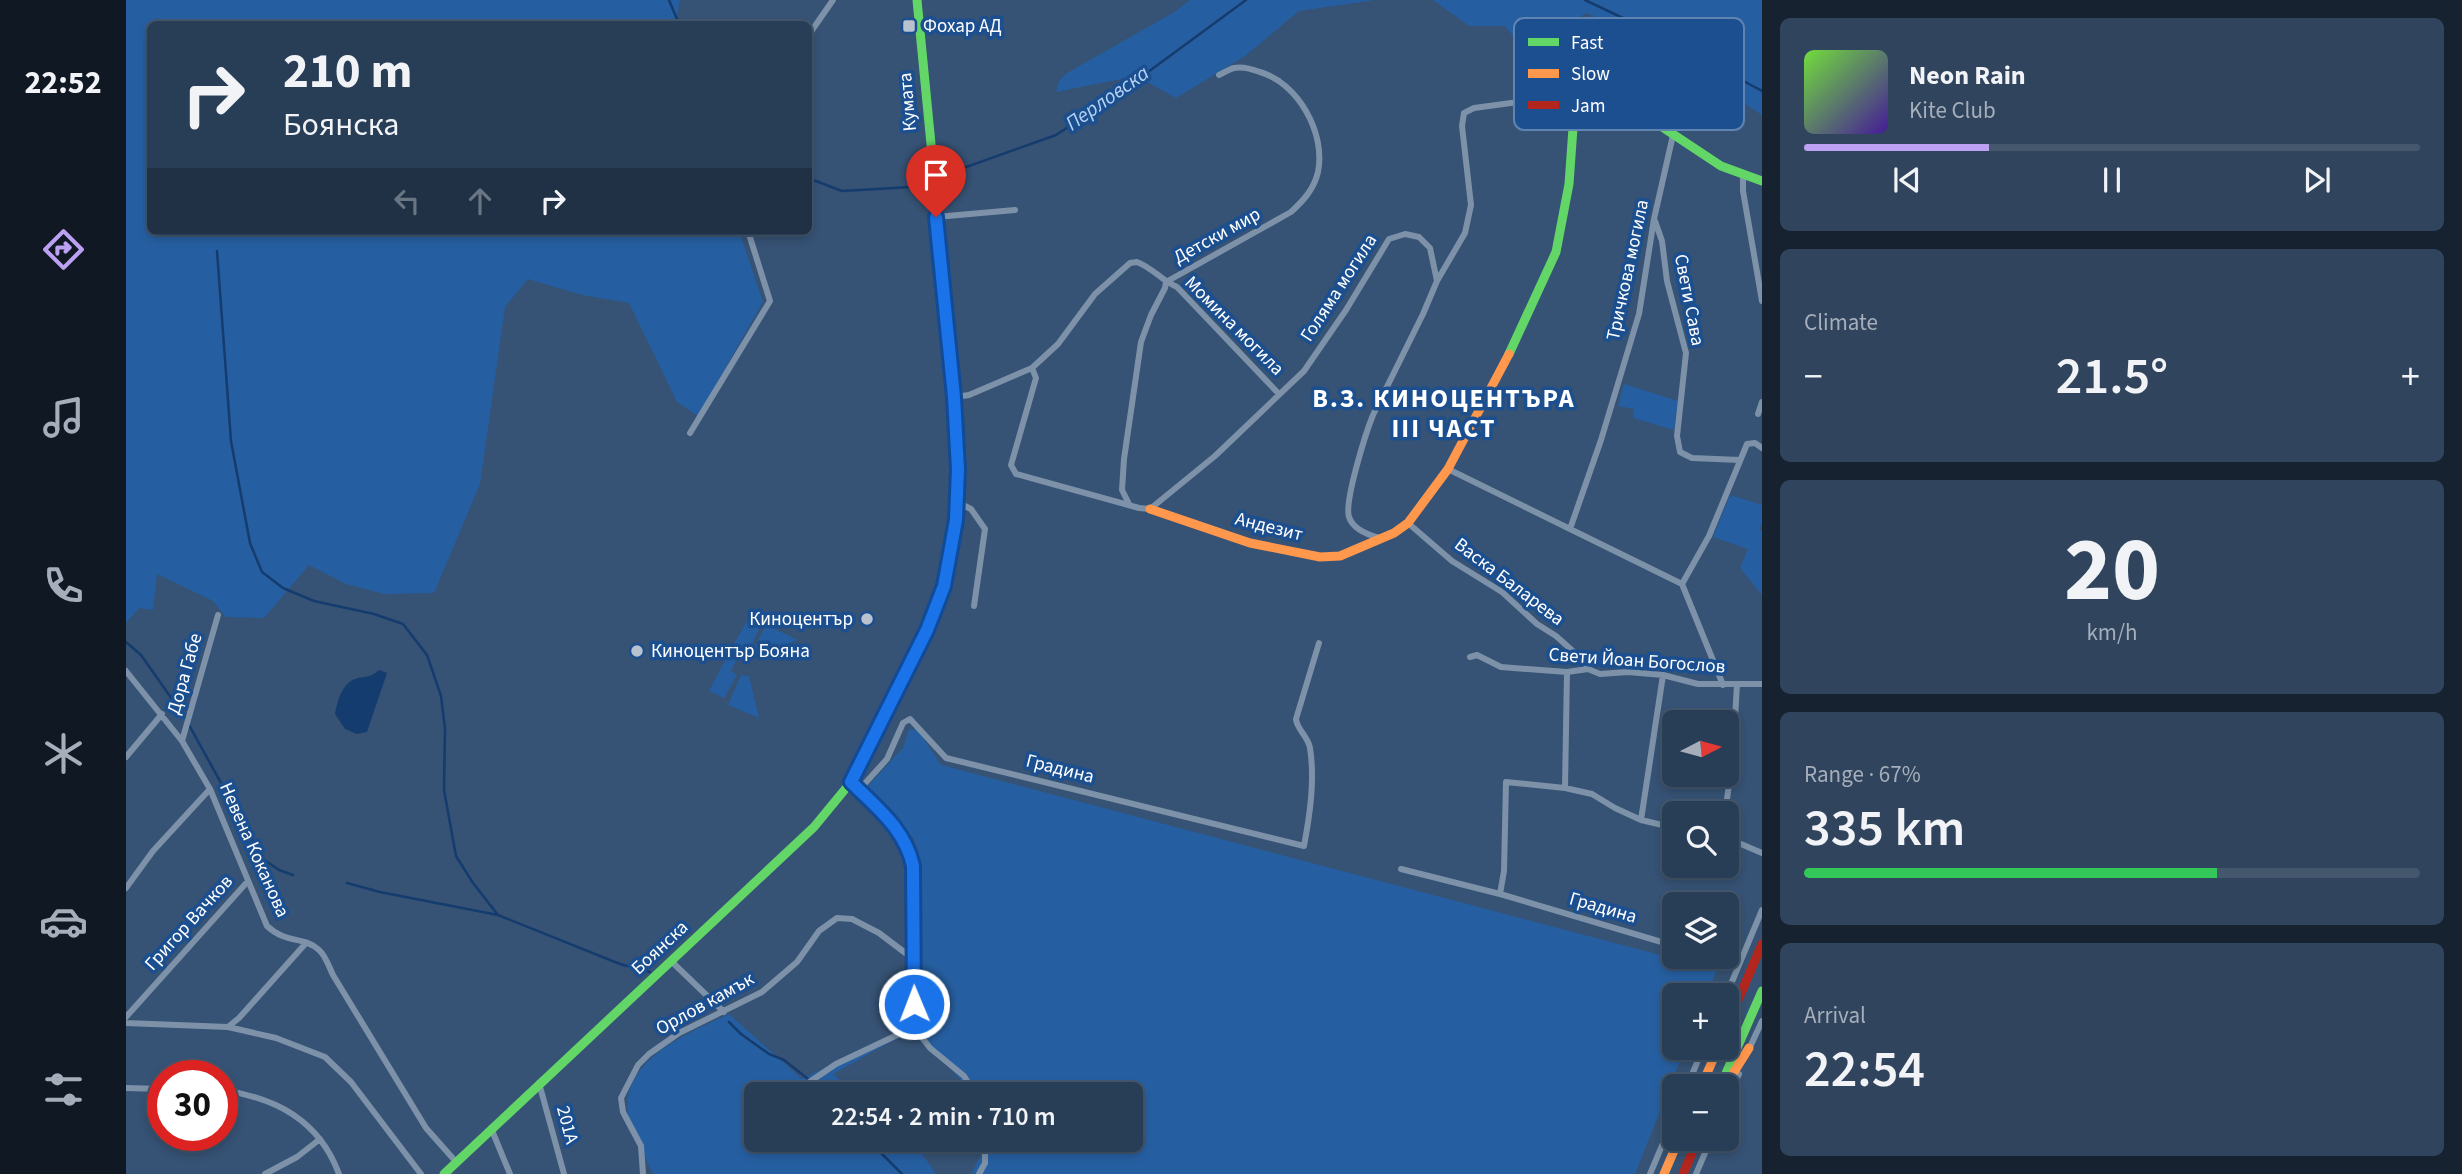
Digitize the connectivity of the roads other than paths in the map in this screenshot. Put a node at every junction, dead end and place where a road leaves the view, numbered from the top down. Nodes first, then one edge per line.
1 (832, 0) edge
2 (917, 0) edge
3 (812, 30) edge
4 (1219, 75) dead end
5 (1514, 103) edge
6 (1573, 130) edge
7 (1666, 130) edge
8 (1673, 135) junction
9 (1743, 175) junction
10 (1762, 181) edge
11 (1015, 210) dead end
12 (936, 217) junction
13 (1654, 219) junction
14 (749, 235) edge
15 (1437, 281) junction
16 (1166, 282) junction
17 (1762, 301) edge
18 (1032, 368) junction
19 (1279, 394) junction
20 (954, 397) junction
21 (1762, 402) edge
22 (1758, 414) dead end
23 (690, 433) dead end
24 (1762, 448) edge
25 (1740, 460) junction
26 (1448, 469) junction
27 (957, 502) junction
28 (1129, 504) junction
29 (1150, 509) junction
30 (1408, 523) junction
31 (1570, 529) junction
32 (1381, 538) junction
33 (1682, 584) junction
34 (974, 606) dead end
35 (218, 615) dead end
36 (1320, 643) dead end
37 (1470, 657) dead end
38 (1588, 669) junction
39 (126, 671) edge
40 (1567, 672) junction
41 (1663, 675) junction
42 (1737, 684) junction
43 (1762, 684) edge
44 (1723, 685) junction
45 (162, 714) junction
46 (876, 729) joint
47 (182, 741) junction
48 (126, 757) edge
49 (851, 782) junction
50 (1565, 788) junction
51 (210, 789) junction
52 (859, 790) junction
53 (1727, 801) edge
54 (1641, 820) junction
55 (1662, 825) edge
56 (1739, 843) edge
57 (1762, 853) edge
58 (1401, 869) dead end
59 (248, 881) junction
60 (126, 888) edge
61 (1500, 894) junction
62 (1762, 910) edge
63 (1662, 942) edge
64 (306, 943) junction
65 (1762, 944) edge
66 (912, 958) junction
67 (671, 961) junction
68 (1739, 965) edge
69 (1762, 991) edge
70 (1739, 998) edge
71 (724, 1012) junction
72 (126, 1017) edge
73 (1762, 1020) edge
74 (126, 1023) edge
75 (228, 1027) junction
76 (914, 1027) junction
77 (1749, 1048) junction
78 (1727, 1074) edge
79 (1731, 1074) edge
80 (1738, 1074) edge
81 (808, 1082) edge
82 (968, 1082) edge
83 (539, 1083) junction
84 (126, 1088) edge
85 (147, 1089) edge
86 (238, 1093) edge
87 (491, 1128) junction
88 (320, 1139) junction
89 (1662, 1146) edge
90 (1674, 1151) edge
91 (1693, 1151) edge
92 (1706, 1151) edge
93 (985, 1152) edge
94 (457, 1163) junction
95 (265, 1174) edge
96 (339, 1174) edge
97 (421, 1174) edge
98 (444, 1174) edge
99 (510, 1174) edge
100 (564, 1174) edge
101 (643, 1174) edge
102 (979, 1174) edge
103 (1650, 1174) edge
104 (1664, 1174) edge
105 (1683, 1174) edge
106 (1696, 1174) edge

1 - 3 street
2 - 12 main road, Кумата
4 - 16 street, Детски мир
5 - 15 street
6 - 26 main road
7 - 8 main road
8 - 9 main road
8 - 13 street, Тричкова могила
9 - 10 main road
9 - 17 street
11 - 12 street
12 - 20 main road, Кумата
13 - 25 street, Свети Сава
13 - 31 street, Тричкова могила
14 - 23 street
15 - 19 street, Голяма могила
15 - 32 street
16 - 18 street, Детски мир
16 - 19 street, Момина могила
16 - 28 street
18 - 20 street, Детски мир
18 - 28 street
19 - 29 street, Голяма могила
20 - 27 main road, Кумата
21 - 22 street
24 - 25 street
25 - 33 street
26 - 30 main road
26 - 31 street
27 - 34 street
27 - 46 main road, Кумата
28 - 29 street
29 - 32 main road, Андезит
30 - 32 main road
30 - 38 street, Васка Баларева
31 - 33 street
33 - 44 street
35 - 47 street, Дора Габе
36 - 52 street, Градина
37 - 40 street, Свети Йоан Богослов
38 - 40 street, Свети Йоан Богослов
38 - 41 street, Свети Йоан Богослов
39 - 45 street, Невена Коканова
40 - 50 street
41 - 44 street, Свети Йоан Богослов
41 - 54 street
42 - 43 street, Свети Йоан Богослов
42 - 44 street, Свети Йоан Богослов
42 - 53 street
45 - 47 street, Невена Коканова
45 - 48 street
46 - 49 main road, Боянска
47 - 51 street, Невена Коканова
49 - 52 street
49 - 67 main road, Боянска
50 - 54 street
50 - 61 street
51 - 59 street, Невена Коканова
51 - 60 street
52 - 66 street
54 - 55 street
56 - 57 street
58 - 61 street, Градина
59 - 64 street, Невена Коканова
59 - 72 street, Григор Вачков
61 - 63 street, Градина
62 - 68 street
64 - 75 street
64 - 94 street, Невена Коканова
65 - 70 main road
66 - 71 street, Орлов камък
66 - 76 street
67 - 71 street
67 - 83 main road, Боянска
69 - 78 main road
71 - 101 street, Орлов камък
73 - 77 street
74 - 75 street
75 - 97 street
76 - 81 street
76 - 82 street
77 - 79 main road
77 - 80 street
83 - 87 main road, Боянска
83 - 100 street, 201А
84 - 85 street
86 - 88 street
87 - 94 main road, Боянска
87 - 99 street
88 - 95 street
88 - 96 street
89 - 103 street
90 - 104 main road
91 - 105 main road
92 - 106 street
93 - 102 street
94 - 98 main road, Боянска

